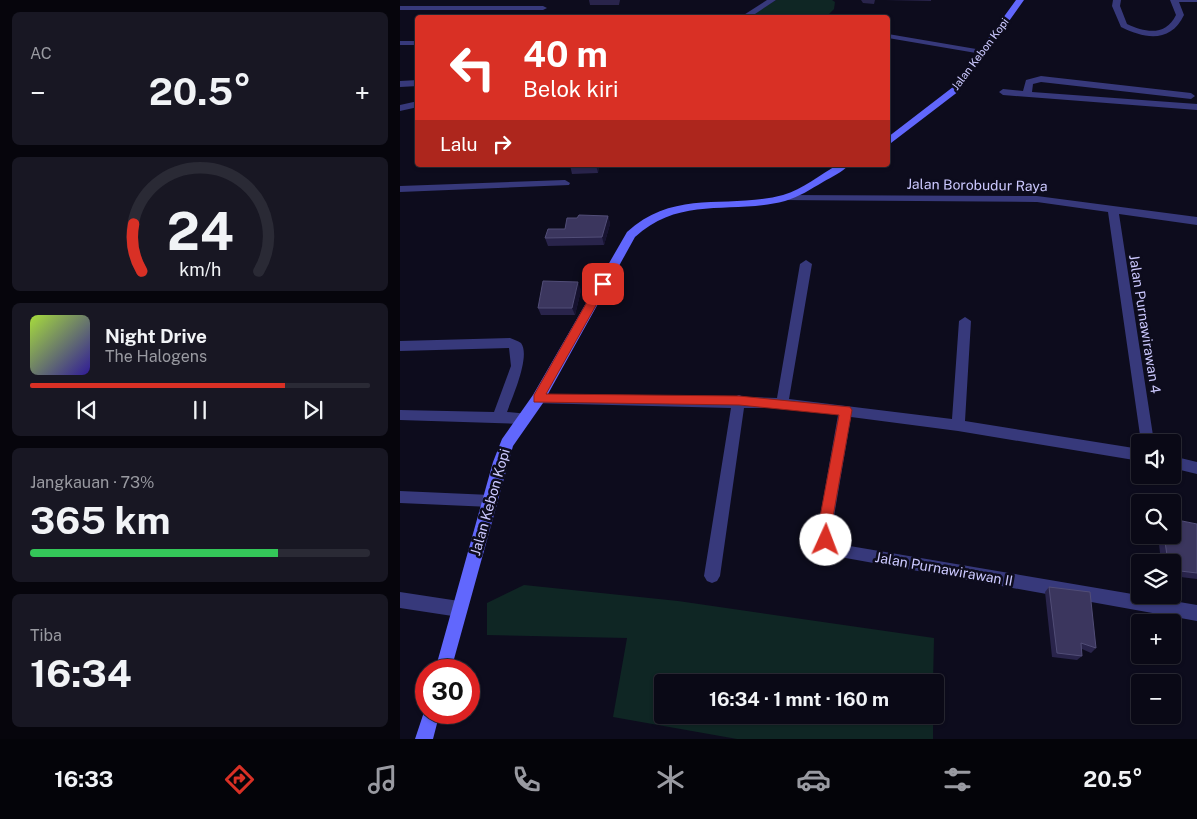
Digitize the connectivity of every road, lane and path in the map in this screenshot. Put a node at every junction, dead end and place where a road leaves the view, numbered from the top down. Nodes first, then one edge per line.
1 (547, 0) edge
2 (772, 0) edge
3 (1020, 0) edge
4 (1117, 0) edge
5 (1174, 0) edge
6 (1197, 0) edge
7 (400, 8) edge
8 (543, 8) junction
9 (541, 15) edge
10 (748, 15) edge
11 (890, 36) edge
12 (400, 43) edge
13 (415, 43) edge
14 (982, 52) junction
15 (415, 83) edge
16 (400, 84) edge
17 (1100, 86) junction
18 (1003, 92) dead end
19 (1194, 93) edge
20 (1027, 94) junction
21 (1100, 100) junction
22 (415, 105) edge
23 (1193, 107) edge
24 (400, 108) edge
25 (890, 139) edge
26 (840, 167) edge
27 (565, 183) dead end
28 (400, 189) edge
29 (784, 198) junction
30 (1112, 210) junction
31 (1197, 221) edge
32 (806, 264) dead end
33 (964, 321) dead end
34 (400, 346) edge
35 (538, 398) junction
36 (739, 400) junction
37 (782, 403) junction
38 (846, 410) junction
39 (400, 415) edge
40 (499, 417) junction
41 (524, 418) junction
42 (958, 426) junction
43 (1147, 434) edge
44 (1131, 454) edge
45 (1181, 464) edge
46 (1197, 468) edge
47 (400, 497) edge
48 (491, 501) junction
49 (712, 576) dead end
50 (400, 600) edge
51 (459, 609) junction
52 (1197, 613) edge
53 (446, 659) edge
54 (428, 724) edge
55 (424, 739) edge

1 - 8 street
2 - 10 street
3 - 14 main road, Jalan Kebon Kopi
4 - 5 street
5 - 6 street
7 - 8 street
8 - 9 street
11 - 14 street
12 - 13 street
14 - 25 main road, Jalan Kebon Kopi
15 - 16 street
17 - 19 street
17 - 20 street
17 - 21 street
18 - 20 street
19 - 23 street
20 - 21 street
21 - 23 street
22 - 24 street
26 - 29 main road, Jalan Kebon Kopi
27 - 28 street
29 - 30 street, Jalan Borobudur Raya
29 - 35 main road, Jalan Kebon Kopi
30 - 31 street, Jalan Borobudur Raya
30 - 43 street, Jalan Purnawirawan 4
32 - 37 street
33 - 42 street
34 - 40 street
35 - 36 street
35 - 41 main road, Jalan Kebon Kopi
36 - 37 street
36 - 49 street
37 - 38 street
38 - 42 street
38 - 52 street, Jalan Purnawirawan II
39 - 40 street
40 - 41 street
41 - 48 main road, Jalan Kebon Kopi
42 - 44 street
45 - 46 street
47 - 48 street
48 - 51 main road, Jalan Kebon Kopi
50 - 51 street
51 - 53 main road, Jalan Kebon Kopi
54 - 55 main road

